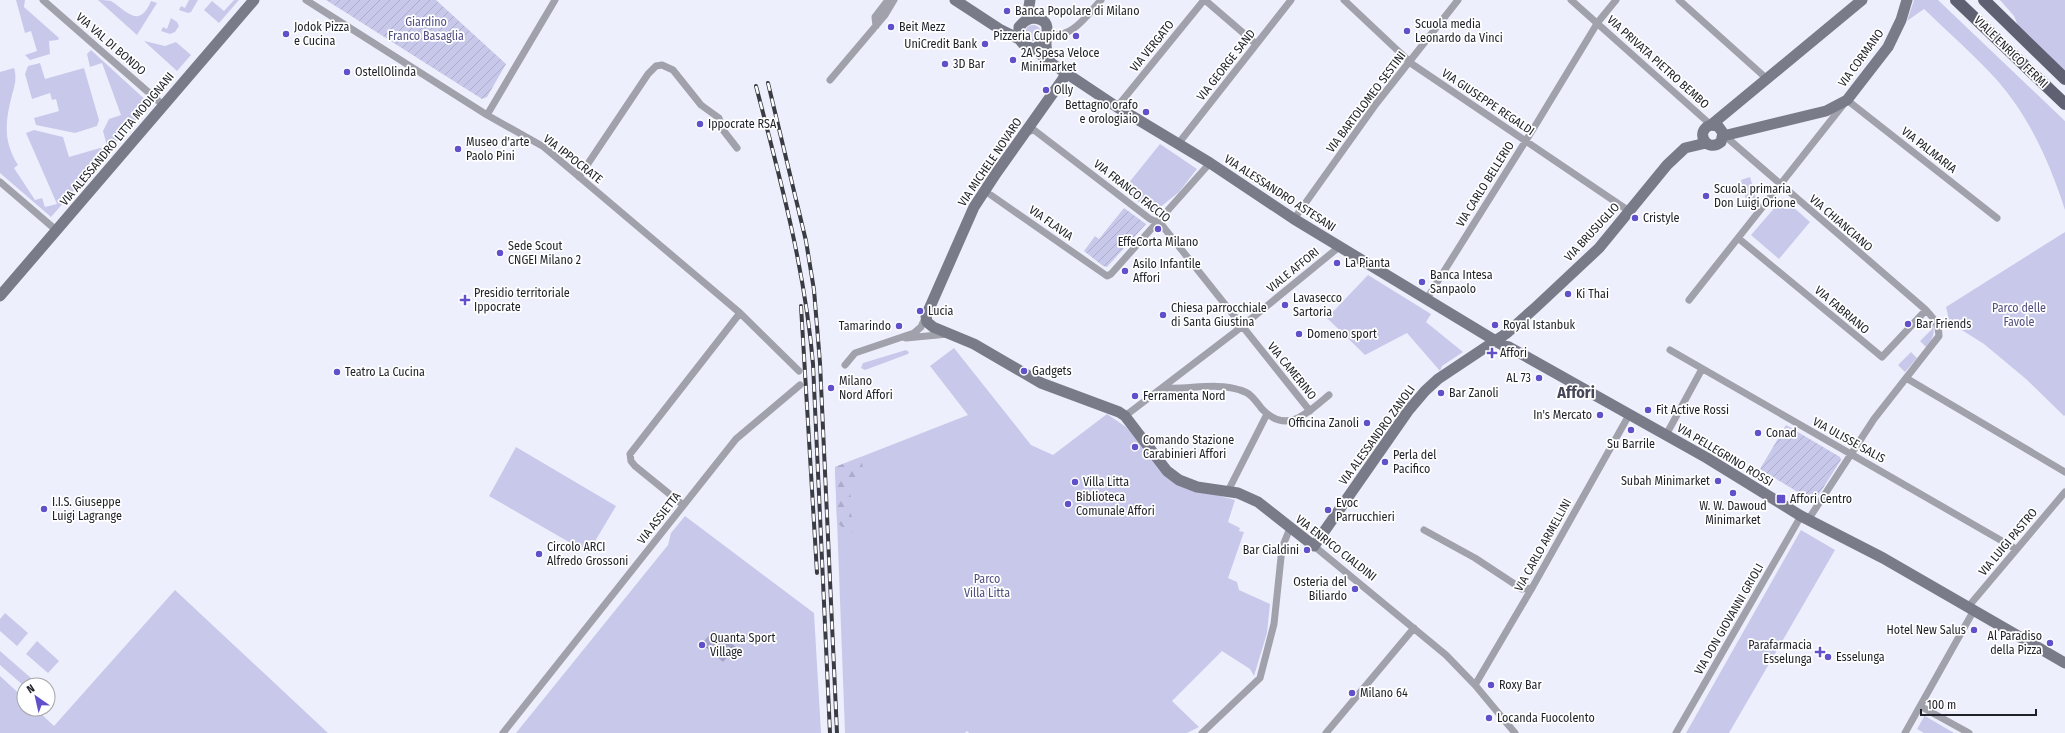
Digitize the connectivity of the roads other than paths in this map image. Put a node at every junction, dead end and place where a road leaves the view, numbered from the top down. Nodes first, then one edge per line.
1 (43, 0) edge
2 (254, 0) edge
3 (306, 0) edge
4 (555, 0) edge
5 (879, 0) edge
6 (888, 0) edge
7 (894, 0) edge
8 (955, 0) edge
9 (1030, 0) edge
10 (1101, 0) edge
11 (1204, 0) edge
12 (1291, 0) edge
13 (1344, 0) edge
14 (1458, 0) edge
15 (1571, 0) edge
16 (1616, 0) edge
17 (1679, 0) edge
18 (1862, 0) edge
19 (1907, 0) edge
20 (1956, 0) edge
21 (1984, 0) edge
22 (881, 9) junction
23 (1027, 22) junction
24 (1598, 22) junction
25 (876, 26) junction
26 (998, 28) junction
27 (1047, 38) junction
28 (1019, 39) junction
29 (1256, 44) junction
30 (1034, 49) junction
31 (1409, 62) junction
32 (1051, 63) junction
33 (1065, 72) junction
34 (1766, 78) junction
35 (2065, 79) edge
36 (830, 80) dead end
37 (1847, 100) junction
38 (2065, 104) edge
39 (163, 105) junction
40 (1117, 107) junction
41 (488, 115) junction
42 (1711, 125) junction
43 (1026, 132) junction
44 (1724, 136) junction
45 (1525, 141) junction
46 (1706, 143) junction
47 (1178, 144) junction
48 (737, 148) dead end
49 (1210, 163) junction
50 (579, 177) junction
51 (0, 182) edge
52 (1780, 185) junction
53 (987, 186) junction
54 (1629, 211) junction
55 (1997, 218) dead end
56 (1294, 219) junction
57 (1156, 222) junction
58 (56, 230) junction
59 (1738, 238) junction
60 (1339, 247) junction
61 (0, 296) edge
62 (1426, 300) junction
63 (1689, 300) dead end
64 (1926, 310) junction
65 (740, 313) junction
66 (926, 316) junction
67 (1242, 326) junction
68 (950, 333) junction
69 (900, 339) junction
70 (1497, 341) junction
71 (1670, 350) dead end
72 (845, 365) dead end
73 (1702, 369) junction
74 (799, 371) dead end
75 (1906, 378) junction
76 (800, 384) dead end
77 (1164, 388) junction
78 (1328, 395) dead end
79 (1310, 411) junction
80 (1267, 414) junction
81 (1629, 415) junction
82 (1125, 416) junction
83 (1666, 435) junction
84 (1851, 453) junction
85 (2065, 472) edge
86 (2065, 492) edge
87 (1226, 493) junction
88 (683, 505) junction
89 (1805, 518) junction
90 (1290, 528) junction
91 (1424, 530) dead end
92 (1314, 546) junction
93 (2016, 549) junction
94 (1532, 588) junction
95 (1971, 609) junction
96 (1414, 628) junction
97 (2065, 662) edge
98 (1475, 685) junction
99 (1920, 706) junction
100 (1215, 723) junction
101 (503, 733) edge
102 (1202, 733) edge
103 (1211, 733) edge
104 (1326, 733) edge
105 (1516, 733) edge
106 (1676, 733) edge
107 (1905, 733) edge
108 (1969, 733) edge

1 - 39 street, VIA VAL DI BONDO
2 - 39 street, VIA ALESSANDRO LITTA MODIGNANI
3 - 41 street, VIA IPPOCRATE
4 - 41 street
5 - 22 street
6 - 22 street
7 - 25 street
8 - 26 street, VIA ALESSANDRO ASTESANI
9 - 23 street
10 - 27 street
11 - 29 street
11 - 40 street, VIA VERGATO
12 - 29 street, VIA GEORGE SAND
13 - 31 street, VIA GIUSEPPE REGALDI
14 - 31 street, VIA BARTOLOMEO SESTINI
15 - 24 street, VIA PRIVATA PIETRO BEMBO
16 - 24 street, VIA CARLO BELLERIO
17 - 34 street
18 - 34 street
19 - 37 street, VIA CORMANO
20 - 38 main road, VIALE ENRICO FERMI
21 - 35 main road, VIALE ENRICO FERMI
22 - 25 street
23 - 26 street
23 - 27 street
23 - 28 street
24 - 42 street, VIA PRIVATA PIETRO BEMBO
24 - 45 street, VIA CARLO BELLERIO
25 - 36 street
26 - 28 street, VIA ALESSANDRO ASTESANI
27 - 30 street
27 - 32 street
28 - 30 street, VIA ALESSANDRO ASTESANI
29 - 47 street, VIA GEORGE SAND
30 - 32 street, VIA ALESSANDRO ASTESANI
31 - 45 street, VIA GIUSEPPE REGALDI
31 - 56 street, VIA BARTOLOMEO SESTINI
32 - 33 street, VIA ALESSANDRO ASTESANI
33 - 40 street, VIA ALESSANDRO ASTESANI
33 - 43 street, VIA MICHELE NOVARO
34 - 42 street
37 - 44 street, VIA CORMANO
37 - 52 street
37 - 55 street, VIA PALMARIA
39 - 58 street, VIA ALESSANDRO LITTA MODIGNANI
40 - 47 street, VIA ALESSANDRO ASTESANI
41 - 50 street, VIA IPPOCRATE
42 - 44 street
42 - 46 street
43 - 53 street, VIA MICHELE NOVARO
43 - 57 street, VIA FRANCO FACCIO
44 - 46 street, VIA BRUSUGLIO
44 - 52 street, VIA CHIANCIANO
45 - 54 street, VIA GIUSEPPE REGALDI
45 - 62 street, VIA CARLO BELLERIO
46 - 54 street, VIA BRUSUGLIO
47 - 49 street, VIA ALESSANDRO ASTESANI
48 - 50 street
49 - 56 street, VIA ALESSANDRO ASTESANI
49 - 57 street
50 - 65 street, VIA IPPOCRATE
51 - 58 street
52 - 59 street
52 - 64 street, VIA CHIANCIANO
53 - 57 street, VIA FLAVIA
53 - 66 street, VIA MICHELE NOVARO
54 - 70 street, VIA BRUSUGLIO
56 - 60 street, VIA ALESSANDRO ASTESANI
57 - 67 street, VIA FRANCO FACCIO
58 - 61 street, VIA ALESSANDRO LITTA MODIGNANI
59 - 63 street
59 - 64 street, VIA FABRIANO
60 - 62 street, VIA ALESSANDRO ASTESANI
60 - 67 street, VIALE AFFORI
62 - 70 street, VIA ALESSANDRO ASTESANI
64 - 75 street, VIA CHIANCIANO
65 - 74 street, VIA IPPOCRATE
65 - 88 street
66 - 68 street
66 - 69 street
67 - 77 street, VIALE AFFORI
67 - 79 street, VIA CAMERINO
68 - 69 street
68 - 82 street
69 - 72 street
70 - 81 street, VIA PELLEGRINO ROSSI
70 - 92 street, VIA ALESSANDRO ZANOLI
71 - 73 street, VIA ULISSE SALIS
73 - 83 street
73 - 84 street, VIA ULISSE SALIS
75 - 84 street, VIA DON GIOVANNI GRIOLI
75 - 85 street
76 - 88 street, VIA ASSIETTA
77 - 80 street
77 - 82 street
78 - 79 street
79 - 80 street
80 - 87 street
81 - 83 street, VIA PELLEGRINO ROSSI
81 - 94 street, VIA CARLO ARMELLINI
82 - 87 street, VIA ENRICO CIALDINI
83 - 89 street, VIA PELLEGRINO ROSSI
84 - 89 street, VIA DON GIOVANNI GRIOLI
84 - 93 street, VIA ULISSE SALIS
86 - 93 street, VIA LUIGI PASTRO
87 - 90 street, VIA ENRICO CIALDINI
88 - 101 street, VIA ASSIETTA
89 - 95 street, VIA PELLEGRINO ROSSI
89 - 106 street, VIA DON GIOVANNI GRIOLI
90 - 92 street, VIA ENRICO CIALDINI
90 - 100 street
91 - 94 street
92 - 96 street, VIA ENRICO CIALDINI
93 - 95 street, VIA LUIGI PASTRO
94 - 98 street, VIA CARLO ARMELLINI
95 - 97 street, VIA PELLEGRINO ROSSI
95 - 99 street, VIA LUIGI PASTRO
96 - 98 street, VIA ENRICO CIALDINI
96 - 104 street
98 - 105 street, VIA ENRICO CIALDINI
99 - 107 street, VIA LUIGI PASTRO
99 - 108 street
100 - 102 street
100 - 103 street

